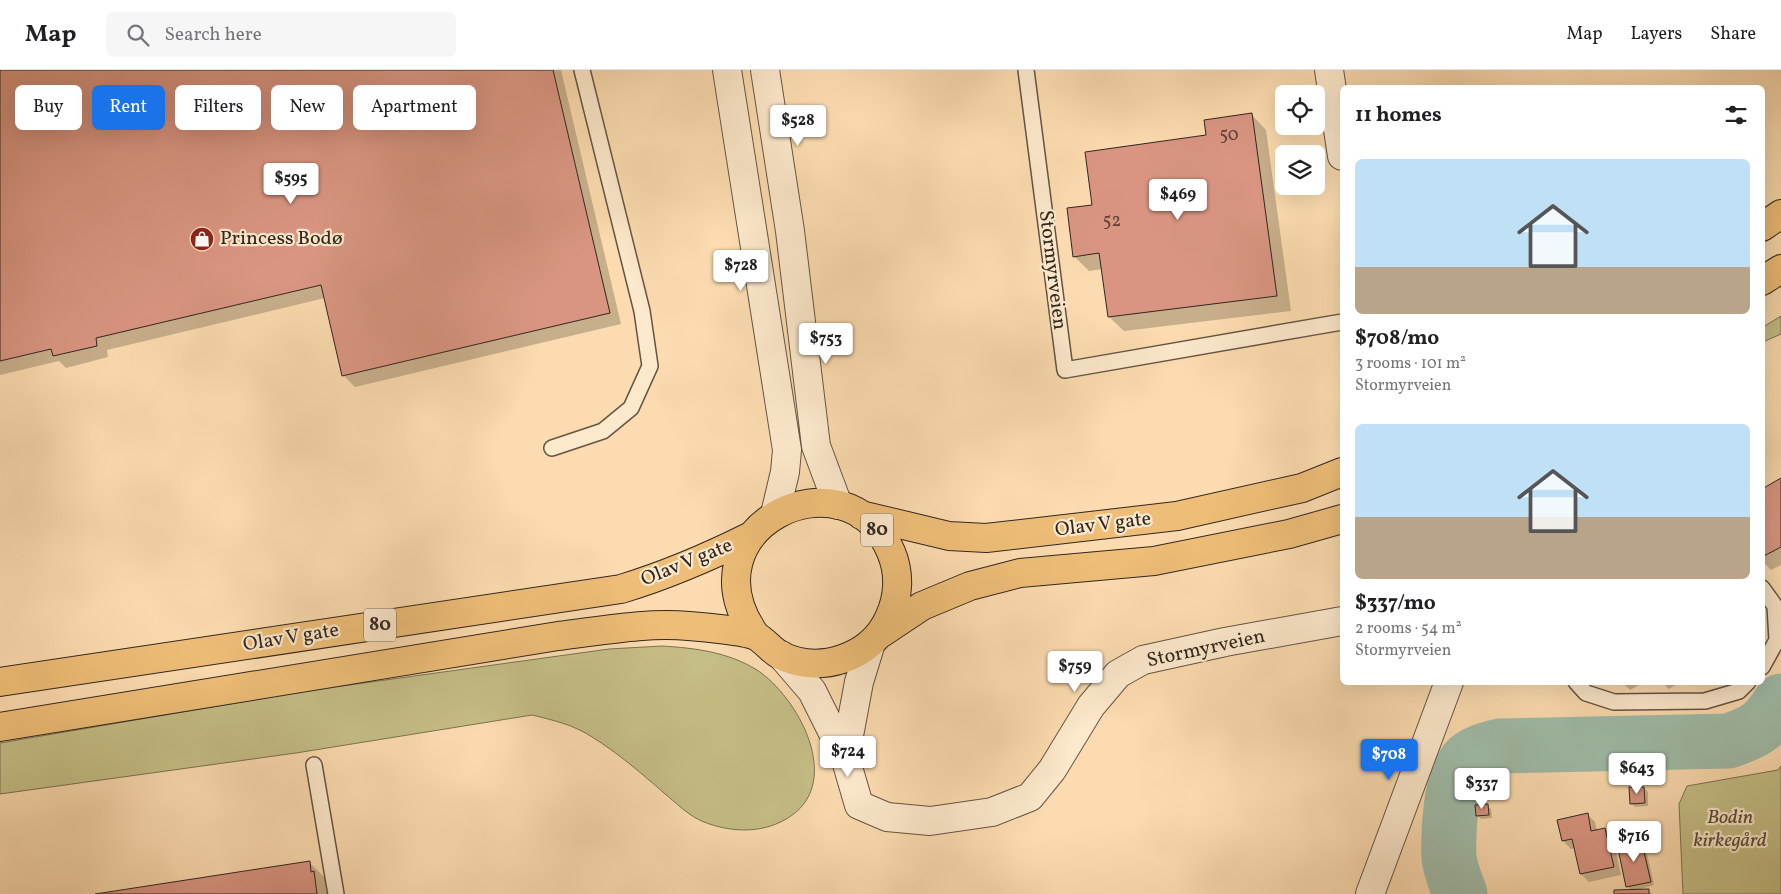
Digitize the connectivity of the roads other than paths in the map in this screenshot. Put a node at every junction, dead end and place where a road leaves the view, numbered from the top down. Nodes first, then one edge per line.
1 (582, 70) edge
2 (727, 70) edge
3 (765, 70) edge
4 (1026, 70) edge
5 (1329, 70) edge
6 (1340, 143) edge
7 (1781, 214) edge
8 (1765, 225) edge
9 (1340, 322) edge
10 (552, 448) dead end
11 (1340, 473) edge
12 (849, 510) junction
13 (775, 514) junction
14 (1340, 520) edge
15 (751, 536) junction
16 (1765, 592) edge
17 (1340, 621) edge
18 (1780, 635) edge
19 (756, 636) junction
20 (875, 639) junction
21 (781, 655) junction
22 (1765, 661) edge
23 (0, 682) edge
24 (1448, 685) edge
25 (1579, 685) edge
26 (1745, 685) edge
27 (0, 727) edge
28 (845, 757) junction
29 (314, 765) dead end
30 (336, 894) edge
31 (1370, 894) edge

1 - 10 lane
2 - 13 street
3 - 12 street
4 - 9 lane, Stormyrveien
5 - 6 street
7 - 8 highway
11 - 12 highway, Olav V gate / 80
12 - 13 highway, Olav V gate / 80
12 - 20 highway, Olav V gate / 80
13 - 15 highway, Olav V gate / 80
14 - 20 highway, Olav V gate / 80
15 - 19 highway, Olav V gate / 80
15 - 23 highway, Olav V gate / 80
16 - 18 lane
17 - 28 street, Stormyrveien
18 - 22 lane
19 - 21 highway, Olav V gate / 80
19 - 27 highway, Olav V gate / 80
20 - 21 highway, Olav V gate / 80
20 - 28 street
21 - 28 street
24 - 31 street
25 - 26 lane
29 - 30 lane

